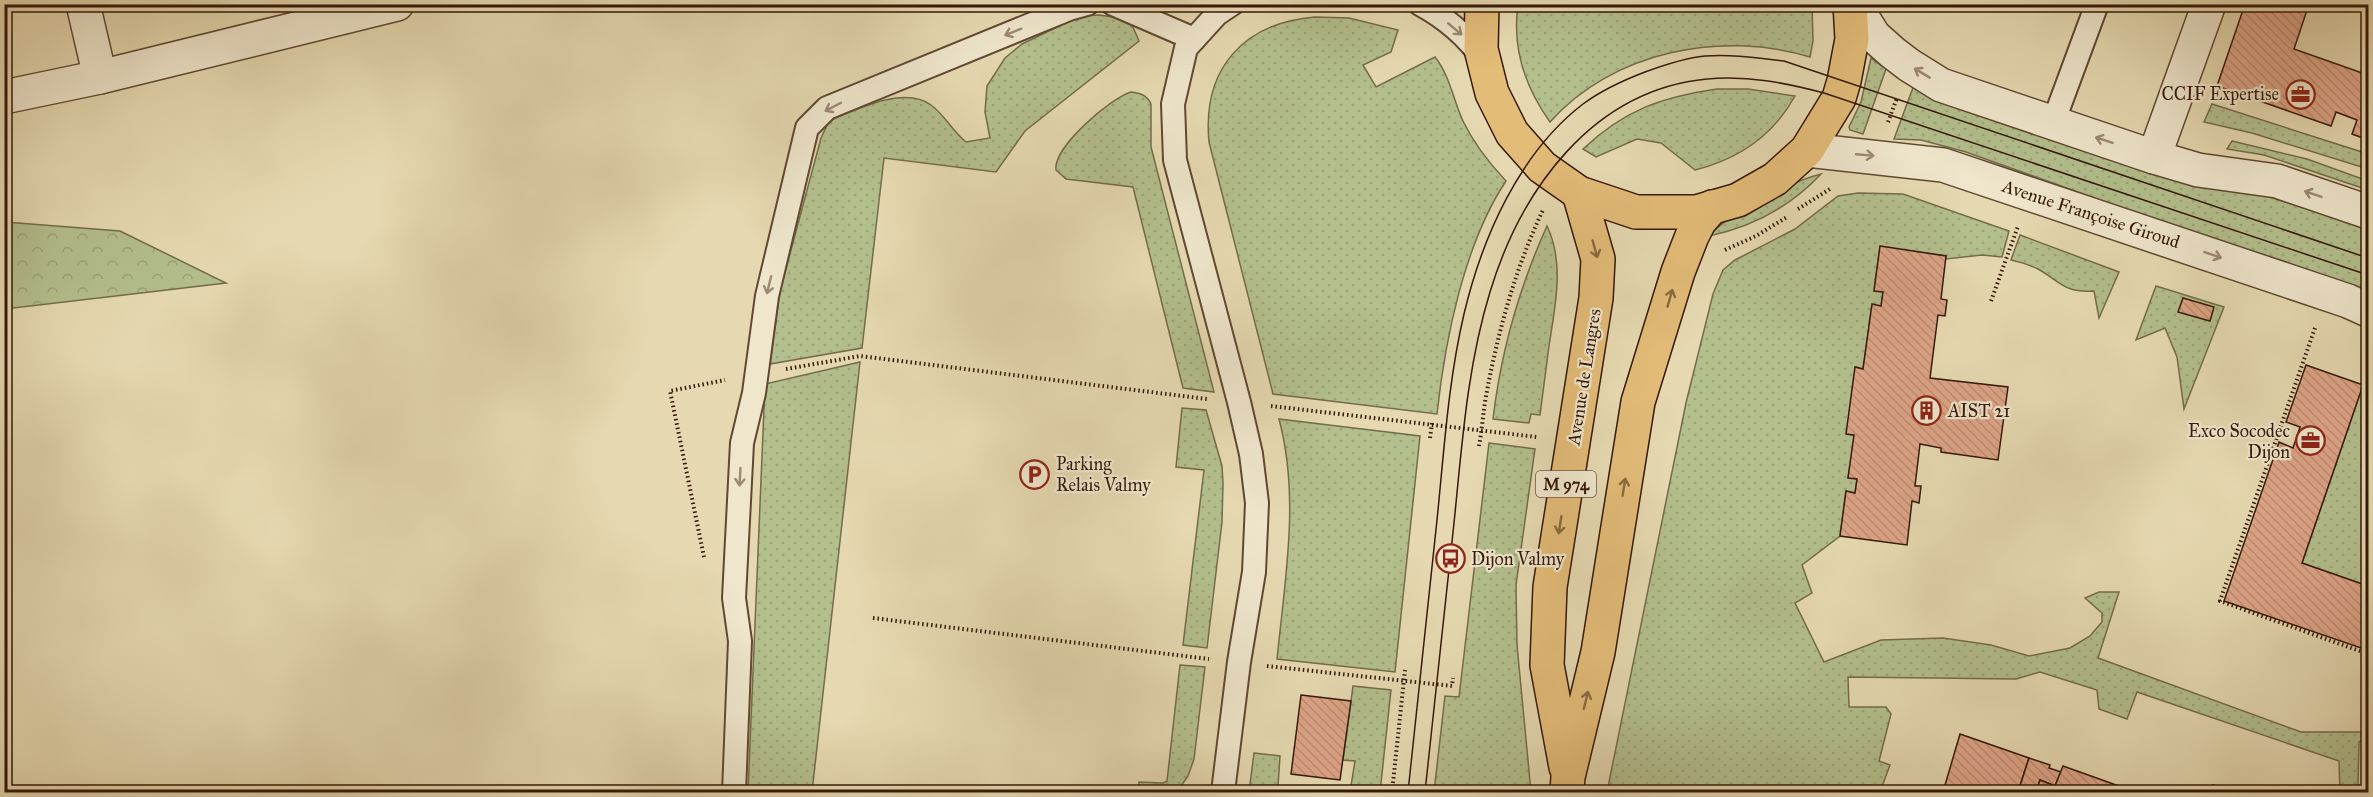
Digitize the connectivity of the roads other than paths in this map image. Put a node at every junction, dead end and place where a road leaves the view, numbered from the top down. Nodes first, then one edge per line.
1 (83, 4) edge
2 (397, 4) edge
3 (1087, 4) edge
4 (1113, 4) edge
5 (1232, 4) edge
6 (1420, 4) edge
7 (1482, 4) edge
8 (1852, 4) edge
9 (2097, 4) edge
10 (2209, 4) edge
11 (1194, 39) junction
12 (1484, 60) junction
13 (100, 76) junction
14 (4, 97) edge
15 (2052, 123) junction
16 (1807, 150) junction
17 (2154, 157) junction
18 (1579, 193) junction
19 (1712, 207) junction
20 (2368, 212) edge
21 (2368, 310) edge
22 (1567, 785) edge
23 (734, 792) edge
24 (1223, 792) edge

1 - 13 street
2 - 13 street
3 -> 23 lane
4 - 11 lane
5 - 11 lane
6 -> 12 lane
7 - 12 main road
15 -> 8 street
8 - 16 main road
9 - 15 lane
10 - 17 street
11 - 24 lane
12 - 18 main road
13 - 14 street
17 -> 15 street
16 - 19 main road
16 -> 21 street, Avenue Françoise Giroud
20 -> 17 street
18 - 19 main road
18 -> 22 main road, Avenue de Langres / M 974
22 -> 19 main road, Avenue de Langres / M 974

